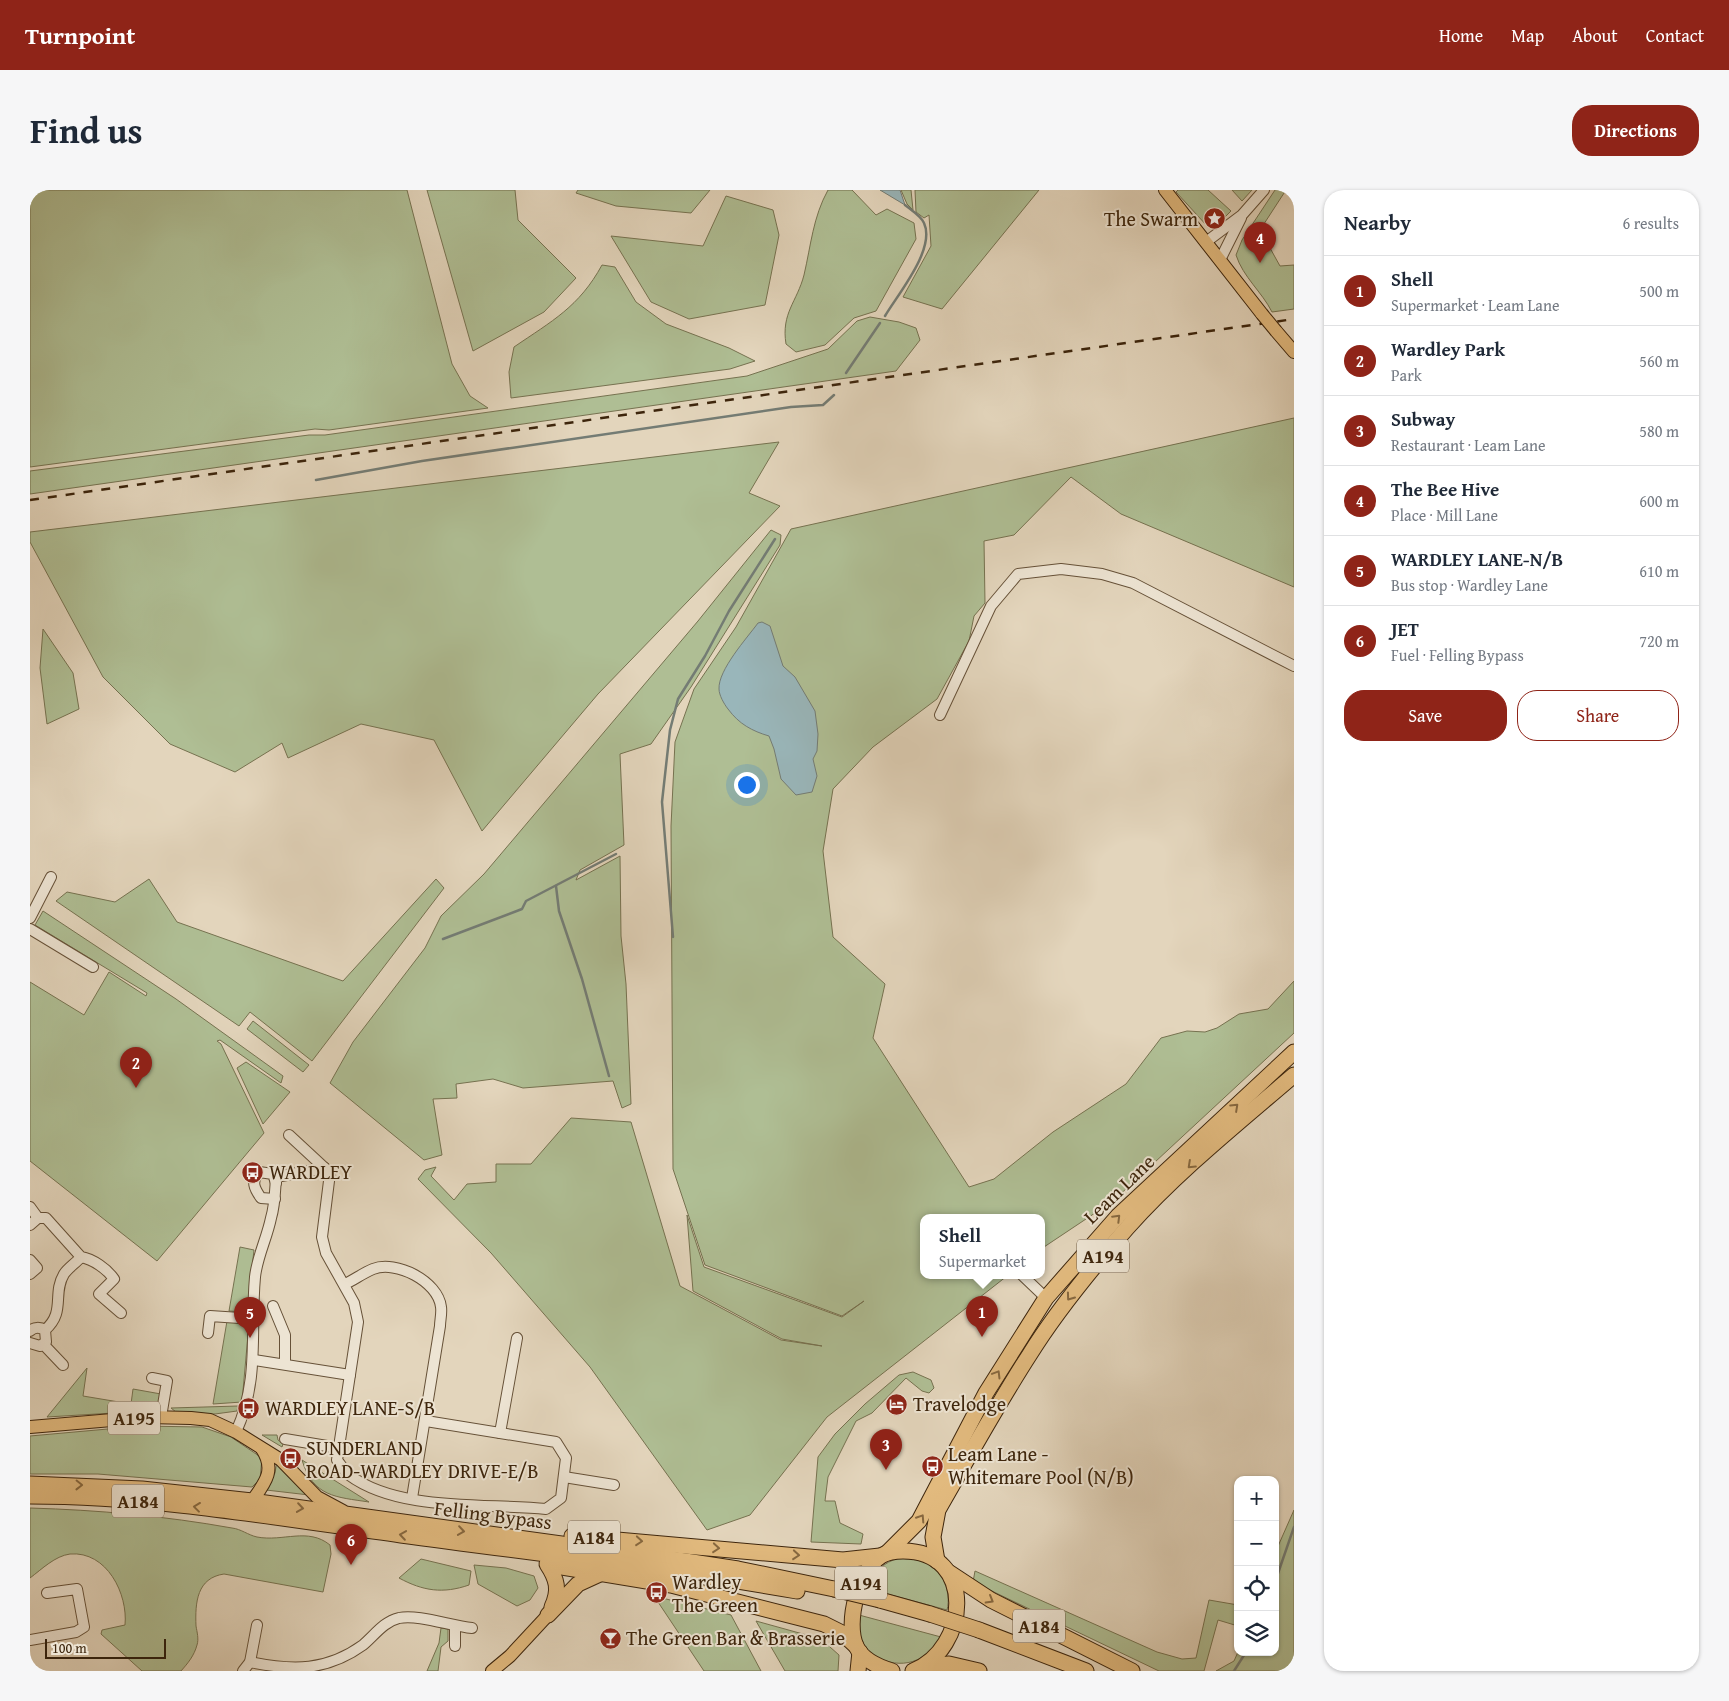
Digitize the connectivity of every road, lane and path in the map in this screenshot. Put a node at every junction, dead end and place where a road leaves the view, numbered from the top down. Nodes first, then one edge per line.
1 (1165, 190) edge
2 (1264, 190) edge
3 (1242, 215) junction
4 (1206, 242) junction
5 (1220, 260) junction
6 (1294, 352) edge
7 (1294, 666) edge
8 (940, 715) dead end
9 (51, 878) dead end
10 (31, 916) edge
11 (30, 929) edge
12 (93, 967) dead end
13 (1294, 1052) edge
14 (1294, 1075) edge
15 (289, 1136) dead end
16 (324, 1168) junction
17 (276, 1183) junction
18 (275, 1199) junction
19 (30, 1207) edge
20 (38, 1218) junction
21 (30, 1225) edge
22 (81, 1258) junction
23 (30, 1260) edge
24 (30, 1274) edge
25 (1026, 1279) edge
26 (345, 1284) junction
27 (1046, 1298) junction
28 (273, 1306) dead end
29 (121, 1313) dead end
30 (255, 1319) junction
31 (45, 1330) junction
32 (30, 1331) edge
33 (208, 1333) dead end
34 (517, 1338) dead end
35 (30, 1343) edge
36 (44, 1345) junction
37 (254, 1360) junction
38 (285, 1363) junction
39 (63, 1365) dead end
40 (350, 1375) junction
41 (152, 1378) dead end
42 (160, 1417) junction
43 (426, 1421) junction
44 (30, 1427) edge
45 (236, 1432) junction
46 (500, 1433) junction
47 (285, 1439) dead end
48 (262, 1448) junction
49 (340, 1448) junction
50 (564, 1476) junction
51 (30, 1484) edge
52 (614, 1485) dead end
53 (30, 1496) edge
54 (412, 1498) junction
55 (252, 1501) junction
56 (354, 1516) junction
57 (503, 1536) junction
58 (451, 1542) junction
59 (884, 1554) junction
60 (938, 1561) junction
61 (547, 1564) junction
62 (602, 1573) junction
63 (950, 1573) junction
64 (777, 1582) junction
65 (48, 1593) dead end
66 (548, 1615) junction
67 (257, 1625) dead end
68 (455, 1626) junction
69 (472, 1628) dead end
70 (978, 1634) junction
71 (30, 1640) edge
72 (455, 1646) dead end
73 (858, 1649) junction
74 (338, 1661) junction
75 (250, 1662) junction
76 (917, 1669) edge
77 (972, 1670) edge
78 (243, 1671) edge
79 (344, 1671) edge
80 (492, 1671) edge
81 (858, 1671) edge
82 (892, 1671) edge
83 (1063, 1671) edge
84 (1086, 1671) edge
85 (1132, 1671) edge

1 - 4 main road
2 - 3 street
3 - 4 street
3 - 5 street
4 - 5 main road
5 - 6 main road, bridge
7 - 8 street
9 - 10 street
11 - 12 street
27 -> 13 highway, Leam Lane / A194
14 -> 60 highway, Leam Lane / A194
15 - 16 street
16 - 17 street
16 - 26 street
17 - 18 street
17 - 18 street
18 - 30 street
19 - 20 street
20 - 21 street
20 - 22 street
22 - 29 street
22 - 31 street
23 - 24 street
25 - 27 street
26 - 40 street
26 - 43 street
59 -> 27 highway, Leam Lane / A194
28 - 38 street
30 - 33 street
30 - 37 street
31 - 32 street
31 - 36 street
34 - 46 street
35 - 36 street
36 - 39 street
37 - 38 street
37 - 45 street
38 - 40 street
40 - 49 street
41 - 42 street
42 - 44 main road, A195
42 - 45 main road, A195
43 - 46 street
43 - 54 street
45 - 48 main road, A195
46 - 50 street
47 - 49 street
48 - 55 main road
48 - 56 main road, A195
49 - 54 street
50 - 52 street
50 - 54 street
51 -> 55 highway, Felling Bypass / A184
58 -> 53 highway, Felling Bypass / A184
55 -> 56 highway, Felling Bypass / A184
56 -> 57 highway, Felling Bypass / A184
57 -> 59 highway, A184
57 - 64 highway, Felling Bypass / A184
58 - 61 highway, A184
58 - 64 highway, Felling Bypass / A184
59 - 60 highway, A194
59 - 73 highway, A194
60 - 63 highway, A194
61 - 62 highway, A184
61 - 66 highway
62 - 66 highway
62 - 73 highway, A184
63 - 76 highway, A194
63 -> 85 highway, A184
64 - 70 highway, Felling Bypass / A184, bridge
65 - 71 street
66 - 80 main road
67 - 75 street
68 - 69 street
68 - 72 street
68 - 74 street
70 - 83 highway, Felling Bypass / A184
70 - 84 highway, Felling Bypass / A184
73 - 81 highway
73 - 82 highway
74 - 75 street
74 - 79 street
75 - 78 street
76 - 77 highway

